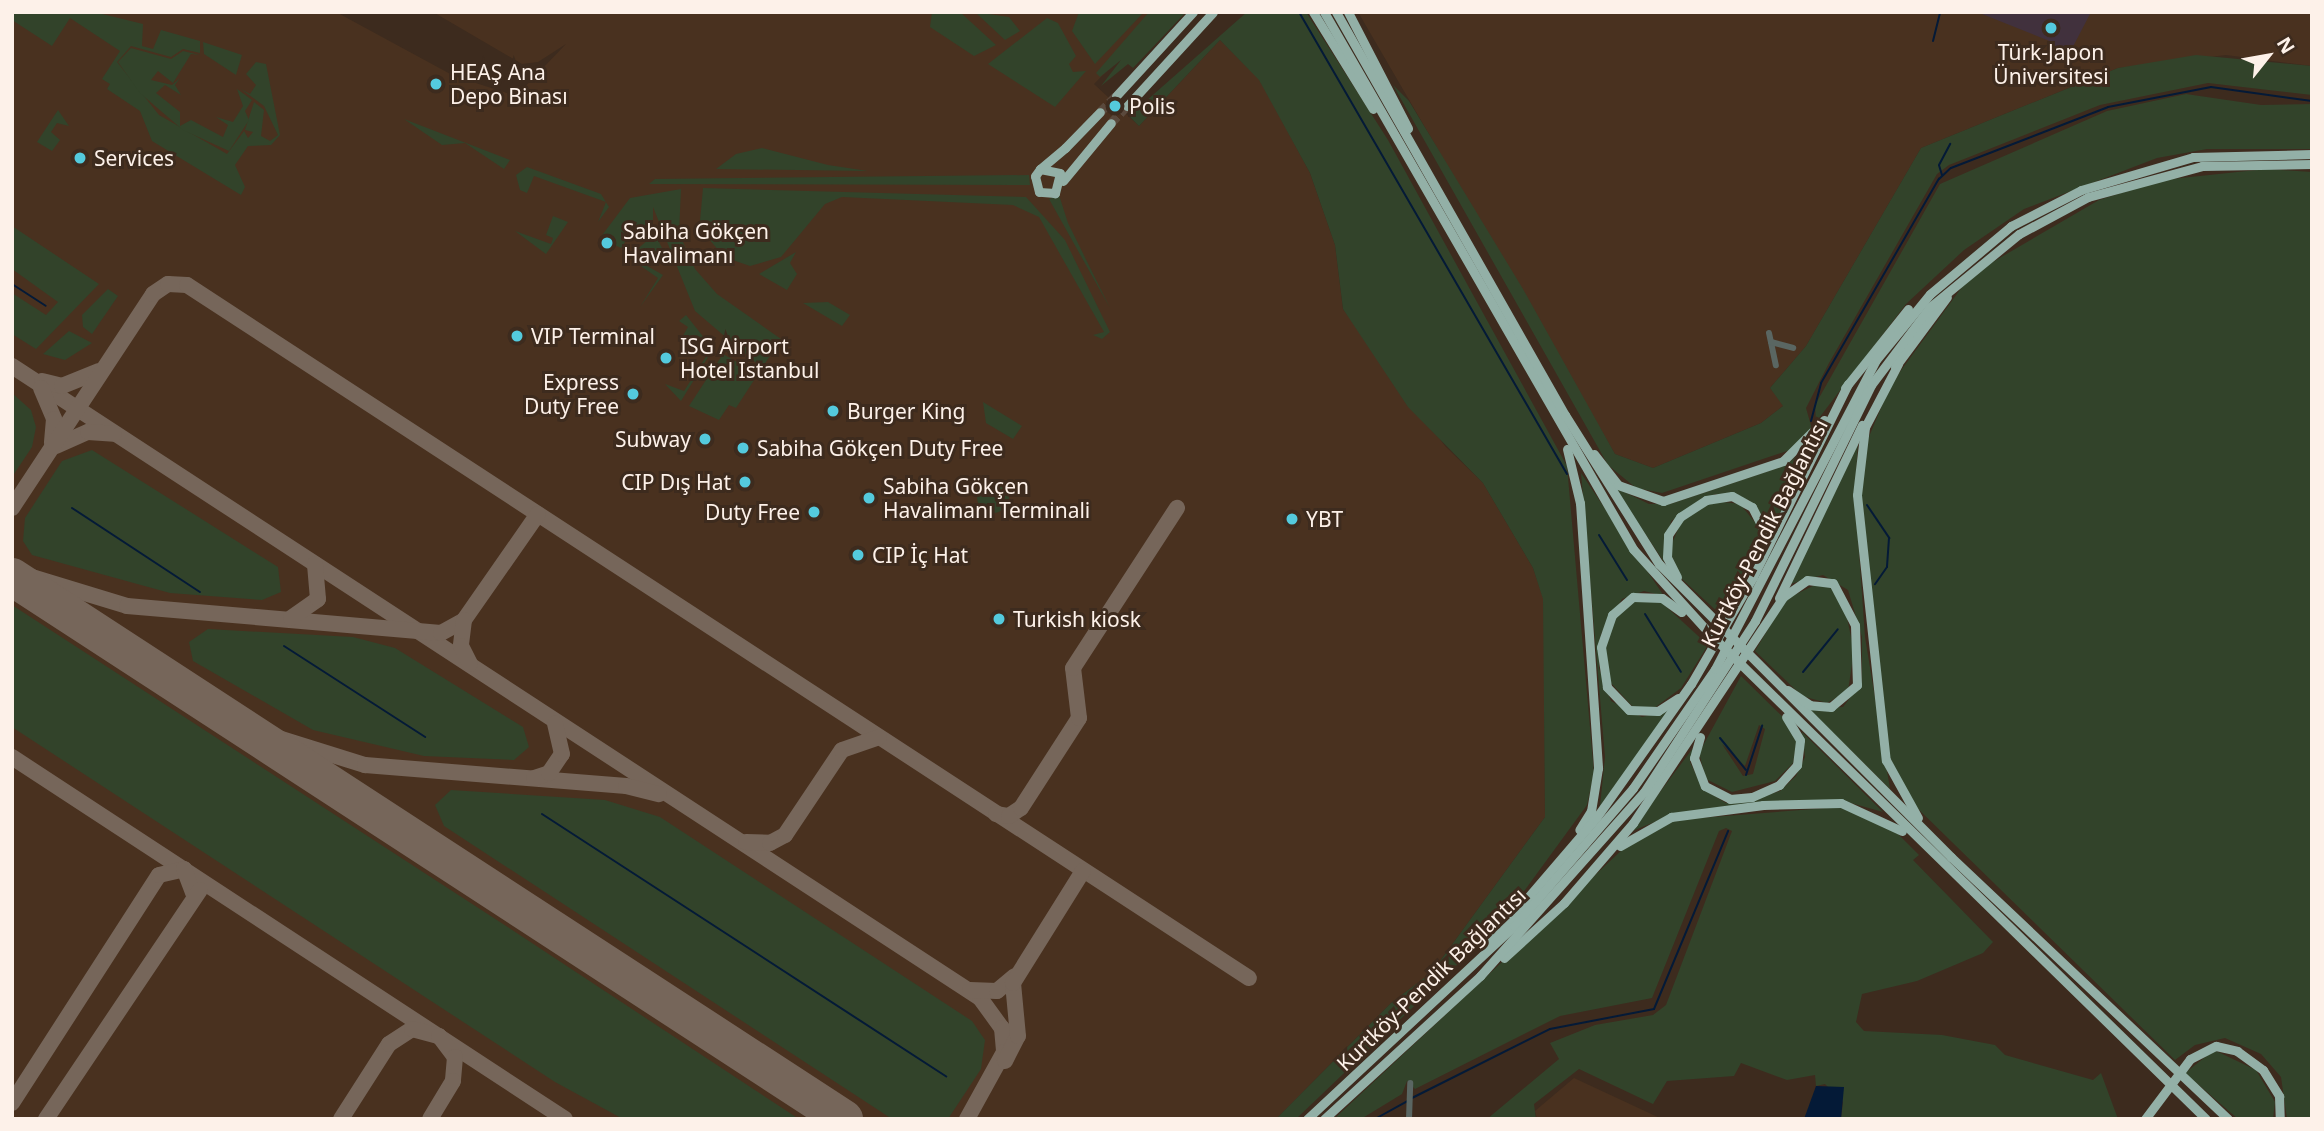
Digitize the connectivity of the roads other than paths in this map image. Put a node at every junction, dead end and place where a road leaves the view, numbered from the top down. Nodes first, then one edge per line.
1 (1193, 12) edge
2 (1216, 12) edge
3 (1313, 12) edge
4 (1324, 12) edge
5 (1336, 12) edge
6 (1348, 12) edge
7 (1116, 96) tunnel mouth
8 (1127, 106) tunnel mouth
9 (1100, 112) tunnel mouth
10 (1111, 123) tunnel mouth
11 (2312, 154) edge
12 (1423, 162) junction
13 (2312, 164) edge
14 (1040, 169) junction
15 (1415, 174) junction
16 (1062, 183) junction
17 (1958, 281) junction
18 (1930, 294) junction
19 (1793, 348) dead end
20 (1898, 364) junction
21 (1776, 365) dead end
22 (1848, 384) junction
23 (1565, 415) junction
24 (1556, 421) junction
25 (1753, 578) junction
26 (1690, 598) junction
27 (1768, 619) junction
28 (1711, 635) junction
29 (1768, 676) junction
30 (1760, 683) junction
31 (1691, 684) junction
32 (1706, 722) junction
33 (1918, 841) junction
34 (1951, 857) junction
35 (1560, 859) junction
36 (1600, 863) junction
37 (1480, 976) junction
38 (1441, 995) junction
39 (2159, 1078) junction
40 (1410, 1087) dead end
41 (2279, 1117) edge
42 (1307, 1119) edge
43 (1324, 1119) edge
44 (1409, 1119) edge
45 (2145, 1119) edge
46 (2200, 1119) edge
47 (2206, 1119) edge
48 (2230, 1119) edge

1 - 7 highway
2 - 8 highway
3 - 15 highway
4 - 15 highway
5 - 12 highway
6 - 12 highway
9 - 14 highway
10 - 16 highway
11 - 18 highway, Kurtköy-Pendik Bağlantısı
12 - 23 highway
13 - 17 highway, Kurtköy-Pendik Bağlantısı
14 - 16 highway
14 - 16 highway
15 - 24 highway
17 - 20 highway
17 - 37 highway, Kurtköy-Pendik Bağlantısı
18 - 22 highway
18 - 38 highway, Kurtköy-Pendik Bağlantısı
19 - 21 street
20 - 27 highway
20 - 34 highway
22 - 23 highway
22 - 25 highway
23 - 26 highway
24 - 28 highway
24 - 35 highway
25 - 26 highway
25 - 31 highway
26 - 29 highway
27 - 29 highway
27 - 32 highway
28 - 30 highway
28 - 31 highway
29 - 34 highway
30 - 32 highway
30 - 33 highway
31 - 35 highway
32 - 36 highway
33 - 36 highway
33 - 39 highway
34 - 48 highway
35 - 38 highway
36 - 37 highway
37 - 43 highway, Kurtköy-Pendik Bağlantısı
38 - 42 highway, Kurtköy-Pendik Bağlantısı
39 - 46 highway
39 - 47 highway
40 - 44 street
41 - 45 highway

